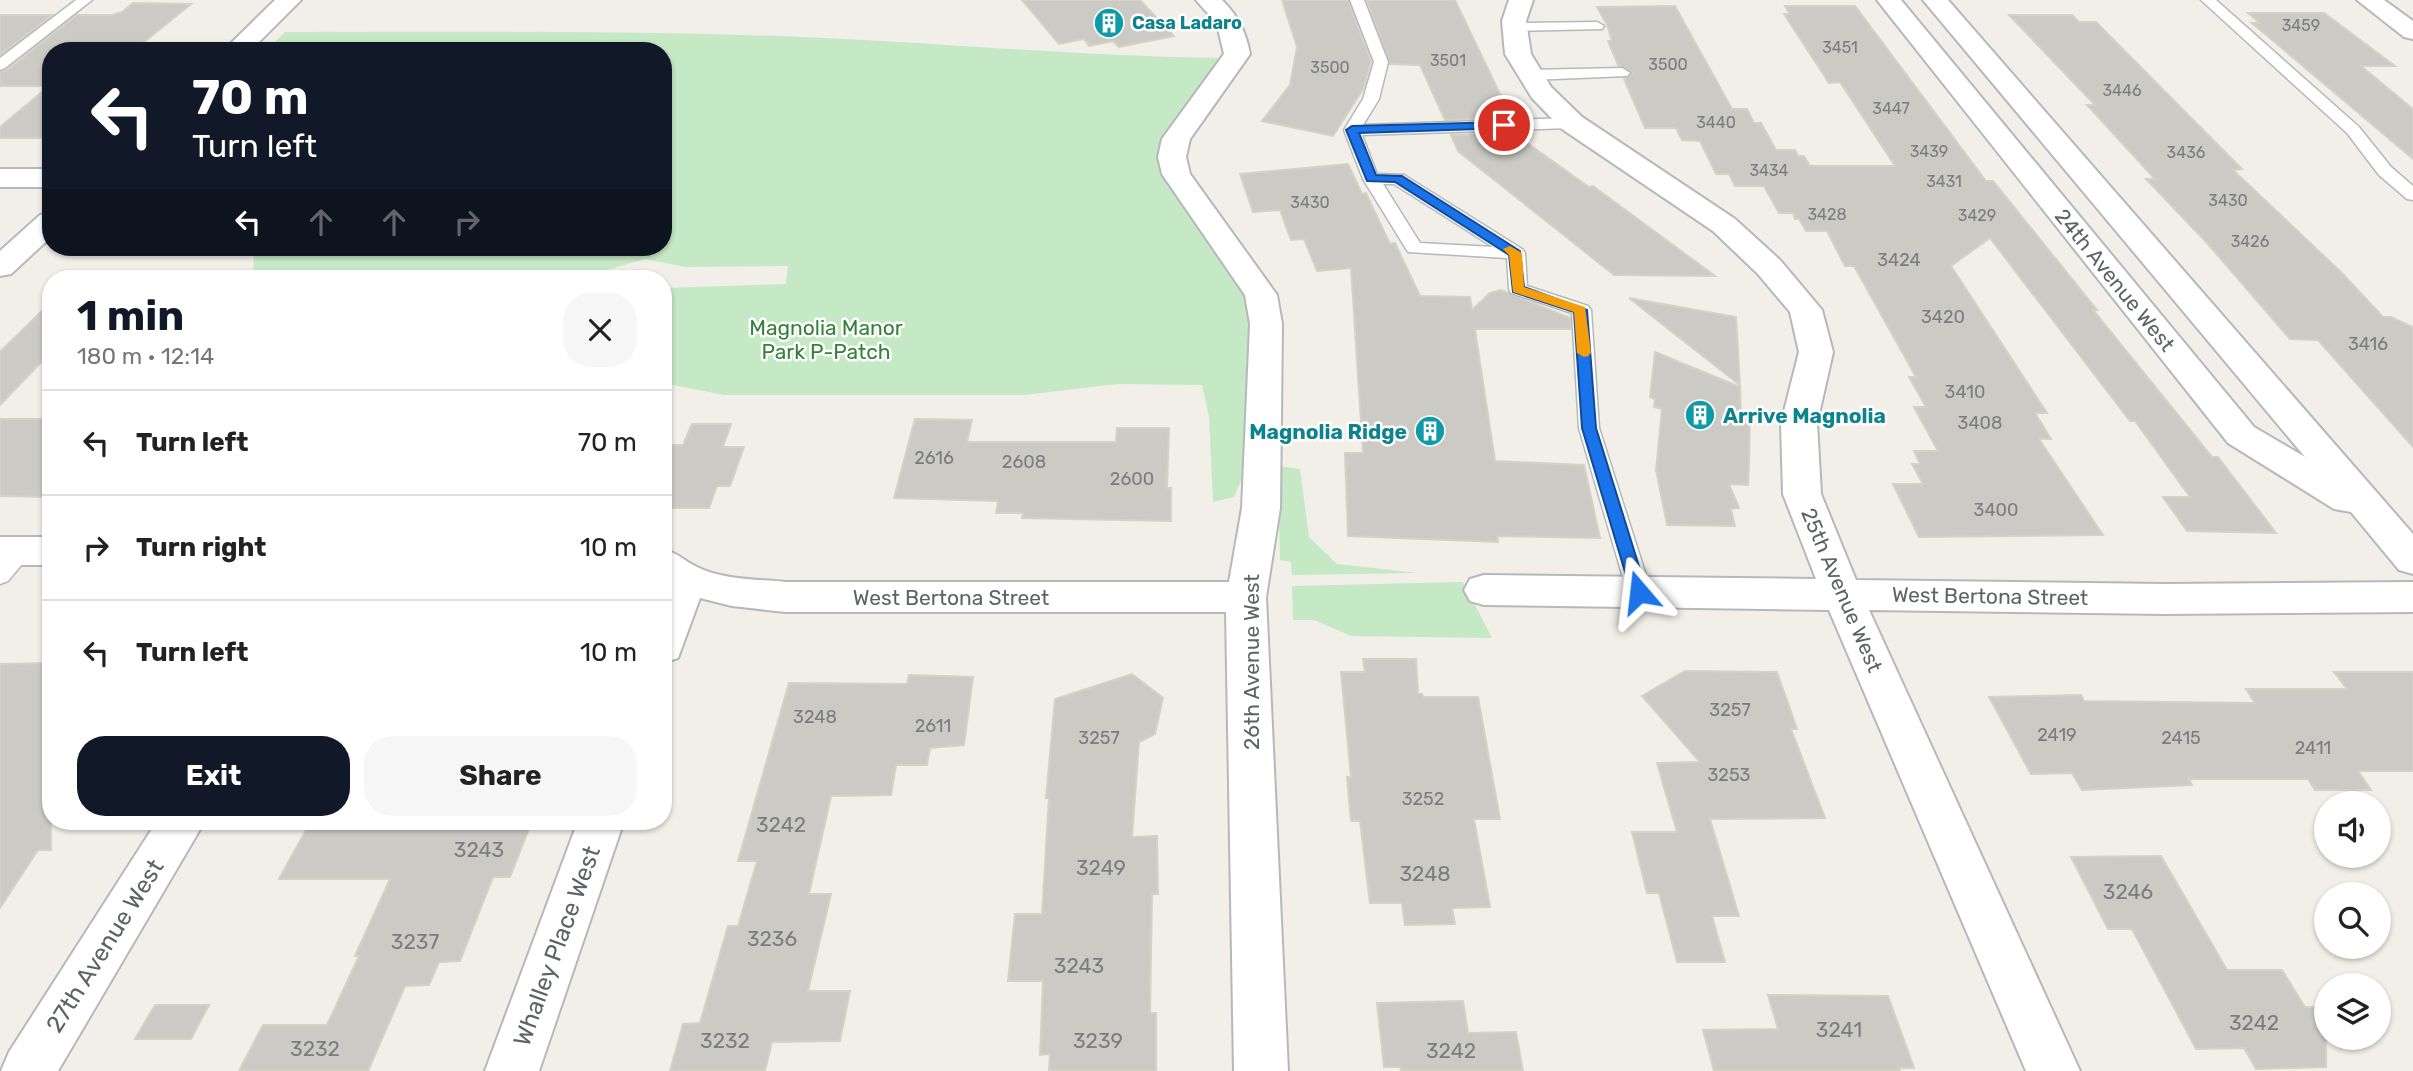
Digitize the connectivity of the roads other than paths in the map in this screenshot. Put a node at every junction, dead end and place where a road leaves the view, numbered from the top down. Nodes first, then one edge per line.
1 (85, 0) edge
2 (289, 0) edge
3 (1357, 0) edge
4 (1889, 0) edge
5 (1935, 0) edge
6 (2208, 0) edge
7 (2369, 0) edge
8 (1214, 6) edge
9 (1518, 13) edge
10 (1597, 26) dead end
11 (2413, 32) edge
12 (245, 42) edge
13 (0, 65) edge
14 (1622, 73) dead end
15 (1530, 75) junction
16 (1573, 123) junction
17 (1352, 130) junction
18 (0, 178) edge
19 (42, 178) edge
20 (1371, 178) junction
21 (2413, 195) edge
22 (42, 229) edge
23 (1516, 253) junction
24 (0, 267) edge
25 (2378, 518) junction
26 (2413, 560) edge
27 (675, 571) edge
28 (672, 590) edge
29 (1484, 590) dead end
30 (1639, 592) junction
31 (1842, 594) junction
32 (1246, 597) junction
33 (2413, 597) edge
34 (176, 830) edge
35 (598, 830) edge
36 (28, 1071) edge
37 (512, 1071) edge
38 (1261, 1071) edge
39 (2053, 1071) edge

1 - 13 lane
2 - 12 street
3 - 17 lane
4 - 25 street, 24th Avenue West
5 - 25 street, 24th Avenue West
6 - 21 lane
7 - 11 street
8 - 32 street, 26th Avenue West
9 - 10 lane
9 - 15 street, 25th Avenue West
14 - 15 lane
15 - 16 street, 25th Avenue West
16 - 17 lane
16 - 31 street, 25th Avenue West
17 - 20 lane
18 - 19 street
20 - 23 lane
20 - 23 lane
22 - 24 street
23 - 30 lane
25 - 26 street, 24th Avenue West
27 - 28 street
27 - 32 street, West Bertona Street
29 - 30 street, West Bertona Street
30 - 31 street, West Bertona Street
31 - 33 street, West Bertona Street
31 - 39 street, 25th Avenue West
32 - 38 street, 26th Avenue West
34 - 36 street, 27th Avenue West
35 - 37 street, Whalley Place West

